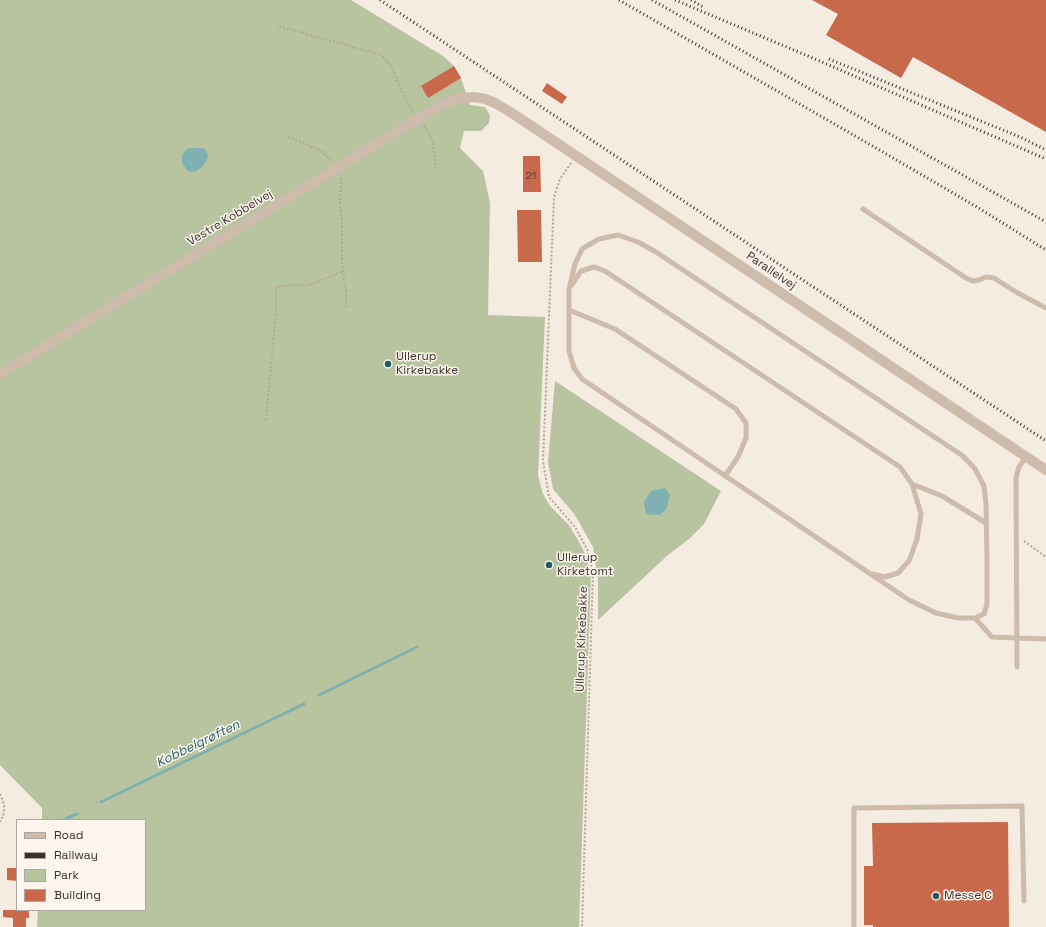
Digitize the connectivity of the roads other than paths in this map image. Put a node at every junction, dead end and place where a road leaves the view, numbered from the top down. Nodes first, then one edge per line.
1 (479, 98) joint
2 (863, 209) dead end
3 (570, 289) junction
4 (1046, 308) edge
5 (569, 310) junction
6 (0, 374) edge
7 (1026, 457) junction
8 (1046, 470) edge
9 (725, 476) junction
10 (912, 484) junction
11 (986, 523) junction
12 (871, 574) junction
13 (975, 618) junction
14 (1017, 638) junction
15 (1046, 638) edge
16 (1017, 667) dead end
17 (1024, 901) dead end
18 (854, 927) edge

1 - 6 street, Vestre Kobbelvej
1 - 7 street, Parallelvej
2 - 4 lane
3 - 5 lane
3 - 10 lane
3 - 11 lane
5 - 9 lane
5 - 9 lane
7 - 8 street, Parallelvej
7 - 14 lane
9 - 12 lane
10 - 11 lane
10 - 12 lane
11 - 13 lane
12 - 13 lane
13 - 14 lane
14 - 15 lane
14 - 16 lane
17 - 18 lane

